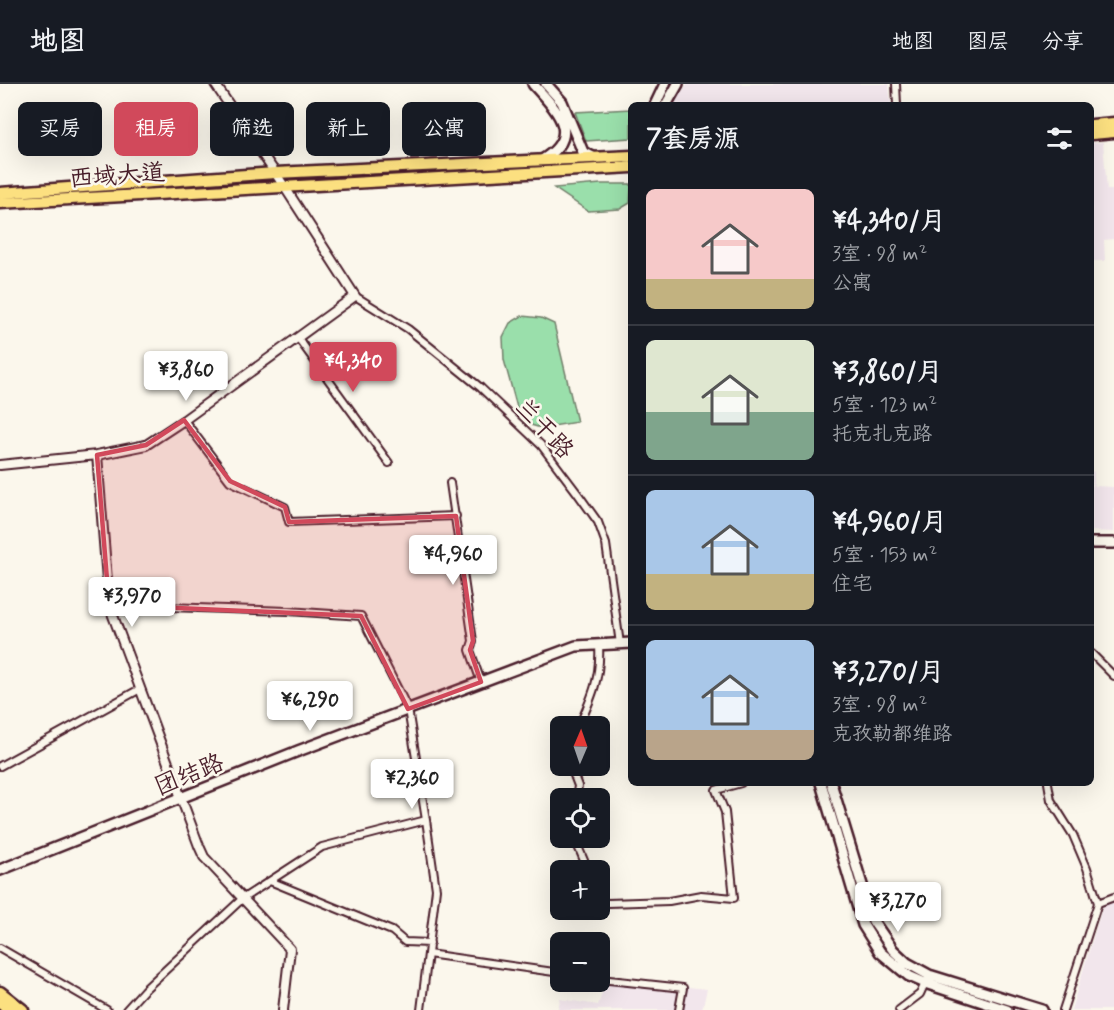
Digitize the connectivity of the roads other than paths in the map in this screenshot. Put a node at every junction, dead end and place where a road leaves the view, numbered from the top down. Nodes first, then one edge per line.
1 (215, 84) edge
2 (533, 84) edge
3 (546, 84) edge
4 (665, 84) edge
5 (678, 84) edge
6 (896, 84) edge
7 (656, 102) edge
8 (668, 102) edge
9 (897, 102) edge
10 (1114, 123) edge
11 (1094, 125) edge
12 (1114, 132) edge
13 (1094, 134) edge
14 (628, 156) edge
15 (593, 157) junction
16 (542, 160) junction
17 (628, 167) edge
18 (275, 173) junction
19 (284, 186) junction
20 (0, 193) edge
21 (0, 203) edge
22 (355, 296) junction
23 (298, 338) junction
24 (184, 420) junction
25 (98, 455) junction
26 (388, 463) dead end
27 (0, 465) edge
28 (450, 483) dead end
29 (456, 516) junction
30 (1094, 543) edge
31 (1114, 543) edge
32 (109, 605) junction
33 (628, 643) edge
34 (620, 644) junction
35 (599, 645) junction
36 (1094, 656) edge
37 (1114, 676) edge
38 (481, 682) junction
39 (140, 689) junction
40 (408, 710) junction
41 (584, 716) edge
42 (0, 766) edge
43 (730, 786) edge
44 (822, 786) edge
45 (832, 786) edge
46 (1049, 786) edge
47 (180, 798) junction
48 (426, 820) junction
49 (0, 870) edge
50 (270, 881) junction
51 (1114, 897) edge
52 (242, 898) junction
53 (610, 903) edge
54 (1098, 903) junction
55 (430, 943) junction
56 (0, 948) edge
57 (428, 954) junction
58 (550, 971) edge
59 (927, 979) junction
60 (610, 980) edge
61 (0, 993) edge
62 (0, 1003) edge
63 (9, 1010) edge
64 (23, 1010) edge
65 (106, 1010) edge
66 (126, 1010) edge
67 (283, 1010) edge
68 (422, 1010) edge
69 (679, 1010) edge
70 (899, 1010) edge
71 (1007, 1010) edge
72 (1042, 1010) edge
73 (1063, 1010) edge

1 - 18 street
2 - 16 main road
3 - 15 main road
4 - 7 main road
5 - 8 main road
6 - 9 street
10 - 11 main road
12 - 13 main road
14 - 15 main road, 西域大道
15 - 16 main road, 西域大道
16 - 18 main road, 西域大道
17 - 19 main road, 西域大道
18 - 19 street
18 - 20 main road, 西域大道
19 - 21 main road, 西域大道
19 - 22 street
22 - 23 street
22 - 34 street, 兰干路
23 - 24 street
23 - 26 street
24 - 25 street
24 - 29 street
25 - 27 street
25 - 32 street
28 - 29 street
29 - 38 street
30 - 31 main road
32 - 39 street
32 - 40 street
33 - 34 main road, 团结路
34 - 35 main road, 团结路
35 - 38 main road, 团结路
35 - 41 street
36 - 37 street
38 - 40 main road, 团结路
39 - 42 street
39 - 47 street
40 - 47 main road, 团结路
40 - 48 street
43 - 53 street
44 - 59 main road
45 - 59 main road
46 - 54 street
47 - 49 main road, 团结路
47 - 52 street
48 - 50 street
48 - 55 street
50 - 52 street
50 - 55 street
51 - 54 street
52 - 66 street
52 - 67 street
54 - 73 street
55 - 57 street
56 - 65 street
57 - 58 street
57 - 68 street
59 - 70 street
59 - 71 main road
59 - 72 main road
60 - 69 street
61 - 64 main road
62 - 63 main road

